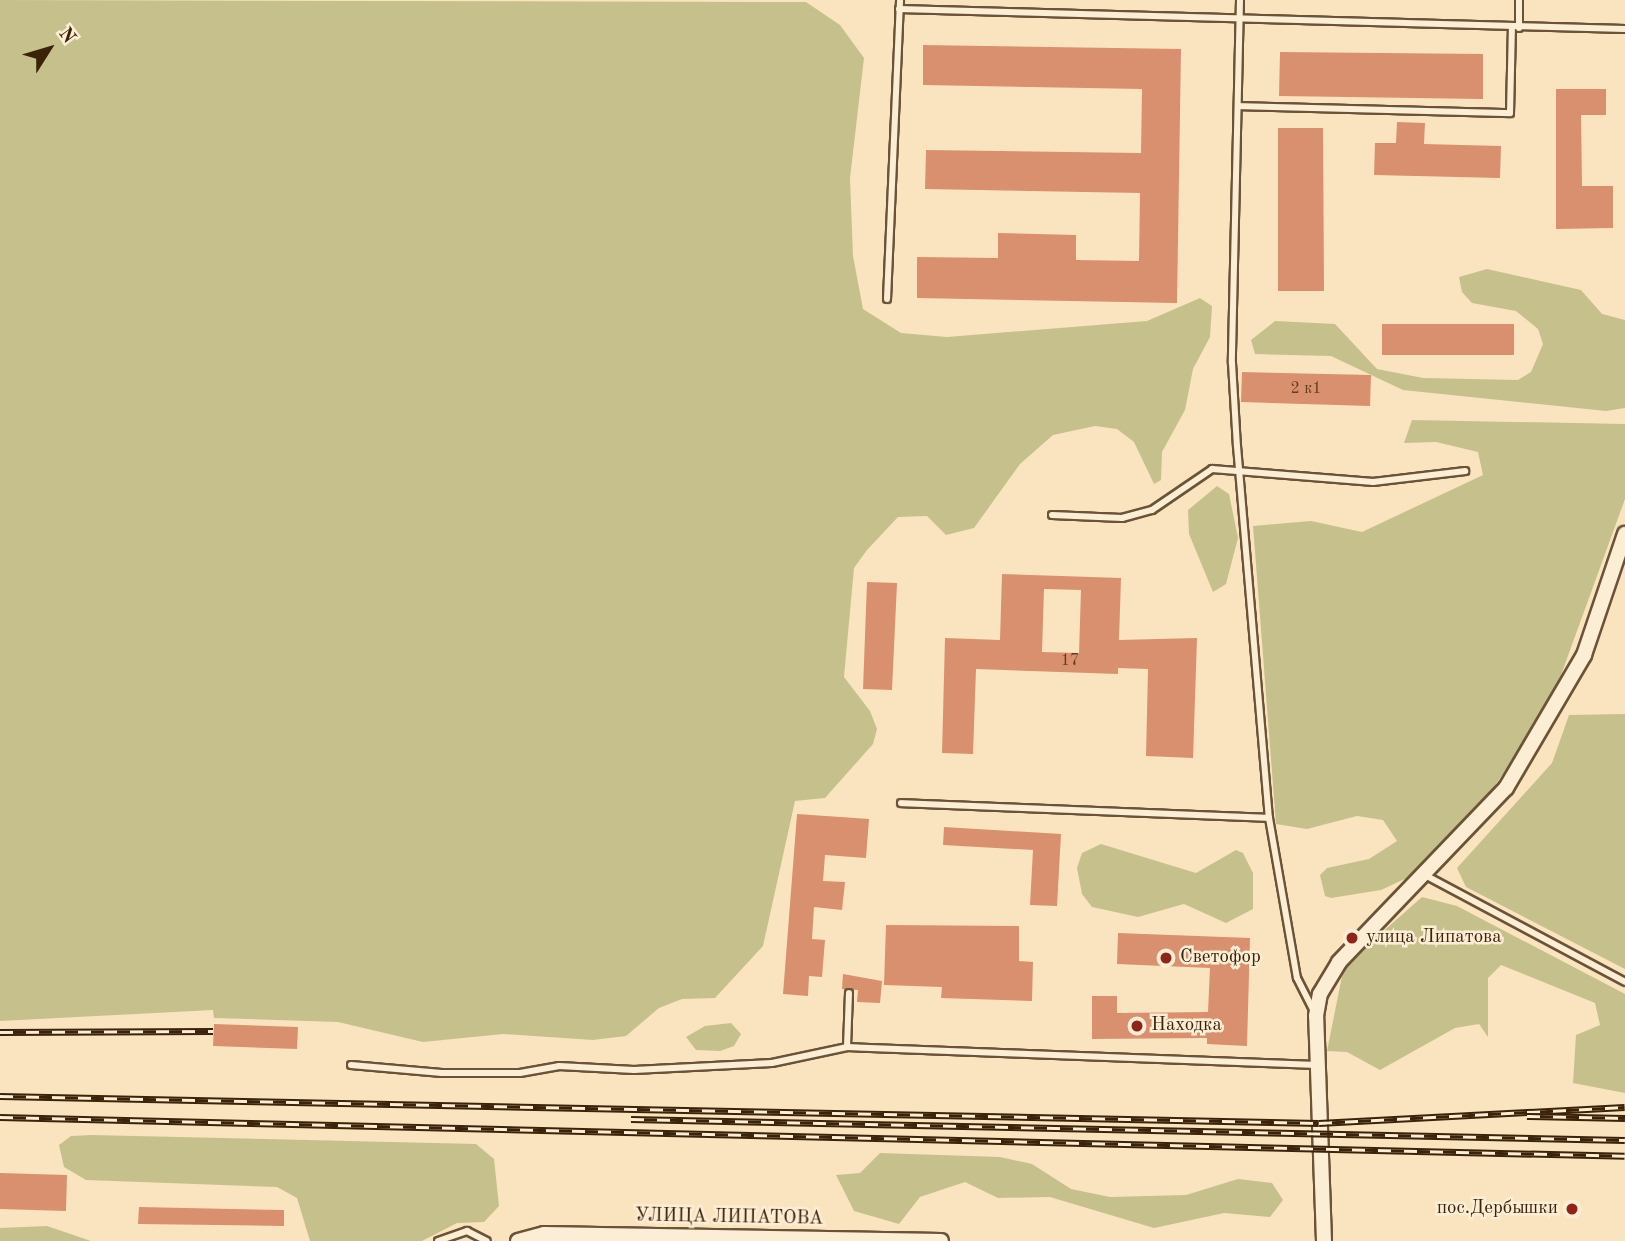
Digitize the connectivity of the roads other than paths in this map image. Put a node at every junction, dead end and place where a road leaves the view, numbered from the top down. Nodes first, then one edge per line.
1 (900, 0) edge
2 (1240, 0) edge
3 (1519, 0) edge
4 (899, 9) junction
5 (1240, 23) junction
6 (1516, 28) junction
7 (1625, 29) edge
8 (1238, 106) junction
9 (887, 299) dead end
10 (1465, 471) dead end
11 (1240, 474) junction
12 (1052, 515) dead end
13 (1625, 534) edge
14 (901, 803) dead end
15 (1269, 818) junction
16 (1423, 874) junction
17 (1625, 982) edge
18 (849, 993) dead end
19 (1316, 1016) junction
20 (847, 1047) junction
21 (351, 1065) dead end
22 (1317, 1065) junction
23 (544, 1237) edge
24 (438, 1241) edge
25 (487, 1241) edge
26 (518, 1241) edge
27 (941, 1241) edge
28 (1324, 1241) edge

1 - 4 lane
2 - 5 lane
3 - 6 lane
4 - 5 lane
4 - 9 lane
5 - 6 lane
5 - 8 lane
6 - 7 lane
6 - 8 lane
8 - 11 lane
10 - 11 lane
11 - 12 lane
11 - 15 lane
13 - 16 street
14 - 15 lane
15 - 19 lane
16 - 17 lane
16 - 19 street
18 - 20 lane
19 - 22 street
20 - 21 lane
20 - 22 lane
22 - 28 street
23 - 26 street, УЛИЦА ЛИПАТОВА
23 - 27 street, УЛИЦА ЛИПАТОВА
24 - 25 lane

